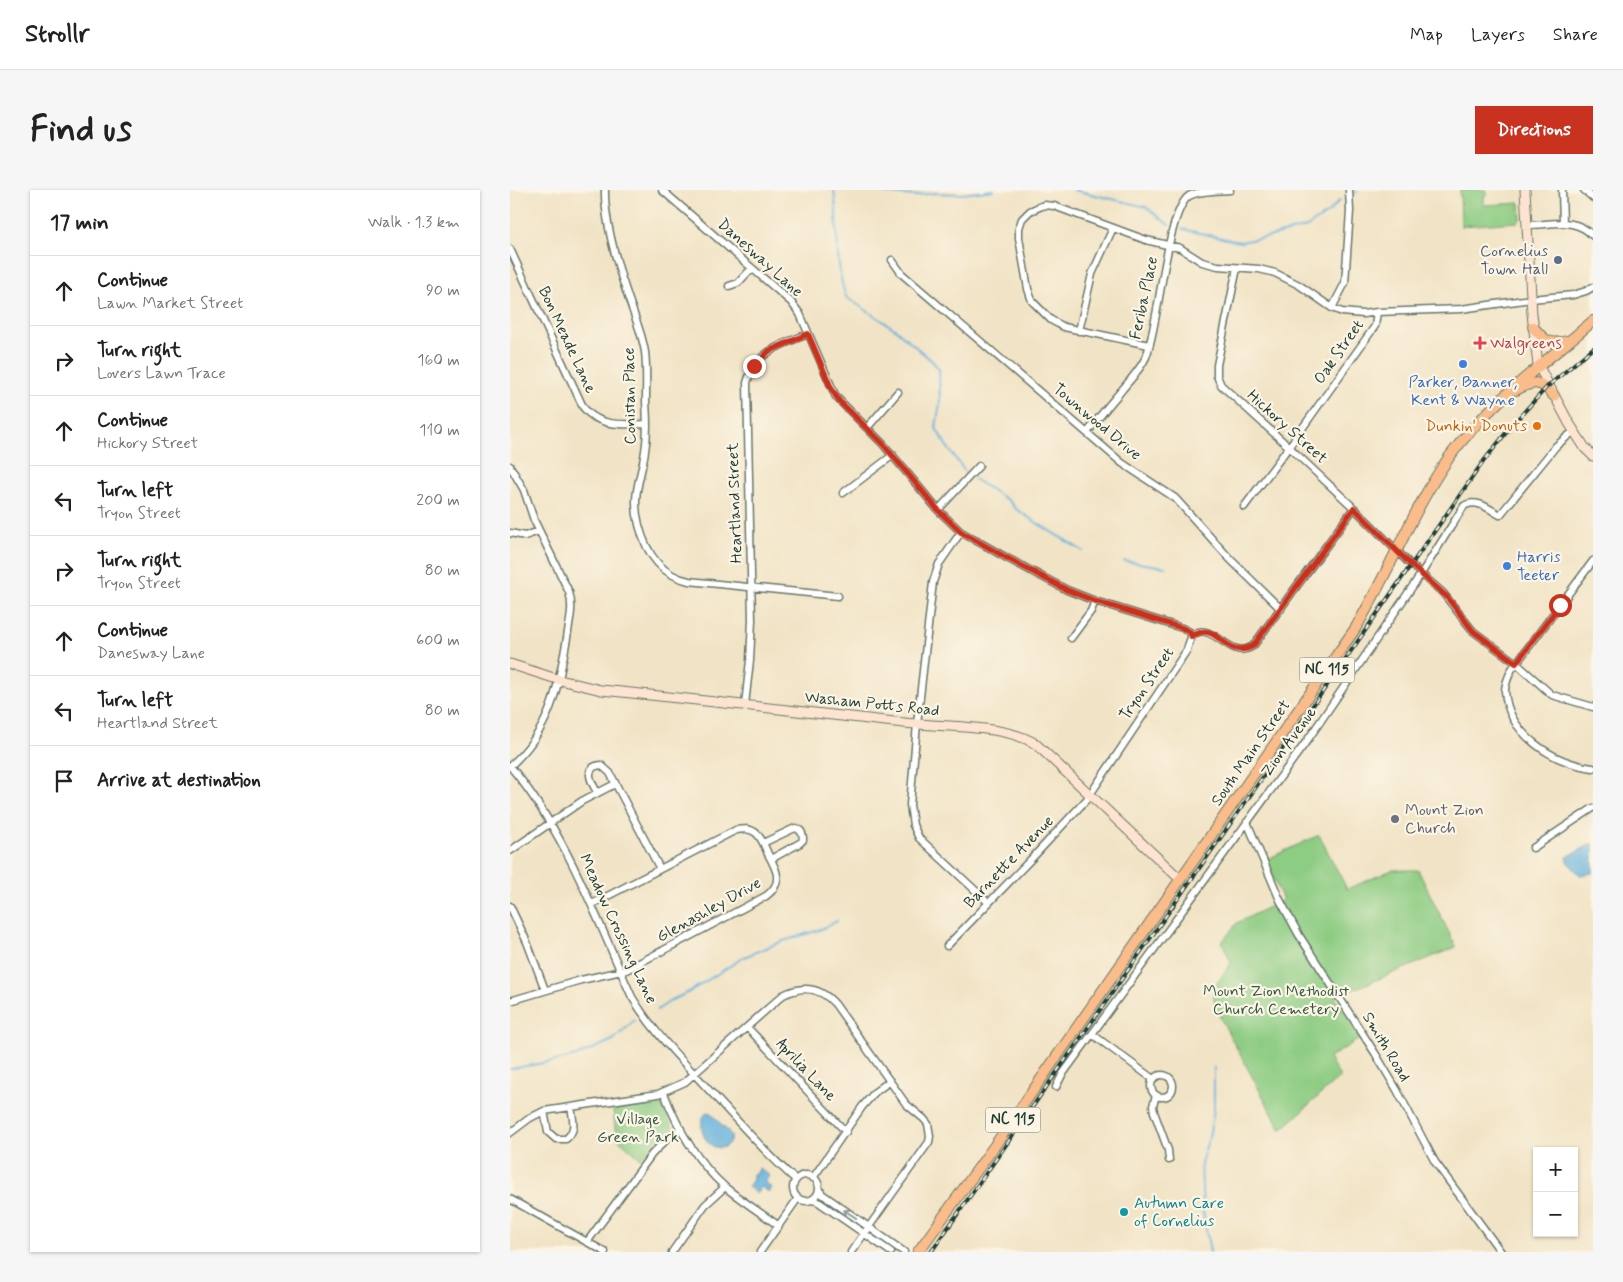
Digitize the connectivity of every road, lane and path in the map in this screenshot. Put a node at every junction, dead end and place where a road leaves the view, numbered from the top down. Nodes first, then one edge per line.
1 (605, 190) edge
2 (662, 190) edge
3 (1230, 190) edge
4 (1349, 190) edge
5 (1526, 190) edge
6 (1562, 190) edge
7 (1584, 190) edge
8 (1593, 198) edge
9 (1563, 223) junction
10 (1528, 226) junction
11 (1113, 228) junction
12 (1593, 236) edge
13 (1169, 245) junction
14 (510, 248) edge
15 (892, 260) dead end
16 (752, 268) junction
17 (1236, 268) junction
18 (729, 286) dead end
19 (1593, 286) edge
20 (1531, 299) junction
21 (1332, 308) junction
22 (1377, 312) junction
23 (1593, 321) edge
24 (1533, 327) junction
25 (1079, 331) junction
26 (808, 334) junction
27 (1568, 341) junction
28 (1149, 345) junction
29 (1538, 365) junction
30 (898, 392) dead end
31 (1504, 396) junction
32 (1554, 396) junction
33 (647, 424) junction
34 (867, 428) junction
35 (1574, 431) junction
36 (1087, 432) junction
37 (1289, 447) junction
38 (893, 455) junction
39 (1593, 456) edge
40 (510, 466) edge
41 (979, 466) dead end
42 (843, 493) dead end
43 (1244, 507) dead end
44 (1354, 508) junction
45 (938, 510) junction
46 (539, 531) junction
47 (961, 532) junction
48 (510, 534) edge
49 (1397, 550) junction
50 (1593, 561) edge
51 (1421, 574) junction
52 (751, 587) junction
53 (838, 596) dead end
54 (1095, 601) junction
55 (1281, 609) junction
56 (1192, 637) junction
57 (1071, 638) dead end
58 (1516, 663) junction
59 (510, 664) edge
60 (560, 680) junction
61 (745, 705) junction
62 (1593, 707) edge
63 (917, 724) junction
64 (510, 766) edge
65 (1593, 768) edge
66 (615, 784) junction
67 (597, 792) junction
68 (1090, 795) junction
69 (1593, 808) edge
70 (1247, 822) junction
71 (550, 823) junction
72 (763, 843) junction
73 (1533, 848) dead end
74 (510, 851) edge
75 (771, 859) junction
76 (660, 869) junction
77 (1180, 879) junction
78 (989, 903) junction
79 (592, 904) junction
80 (510, 906) edge
81 (947, 946) dead end
82 (621, 971) junction
83 (545, 990) junction
84 (510, 1001) edge
85 (747, 1027) junction
86 (1092, 1034) junction
87 (695, 1074) junction
88 (1153, 1080) junction
89 (890, 1081) junction
90 (1056, 1087) dead end
91 (664, 1093) junction
92 (1156, 1095) junction
93 (571, 1107) junction
94 (544, 1111) junction
95 (681, 1129) junction
96 (846, 1132) junction
97 (510, 1133) edge
98 (1168, 1160) dead end
99 (813, 1178) junction
100 (796, 1180) junction
101 (725, 1187) junction
102 (819, 1188) junction
103 (798, 1198) junction
104 (510, 1199) edge
105 (811, 1200) junction
106 (779, 1226) junction
107 (870, 1227) junction
108 (865, 1233) junction
109 (587, 1242) junction
110 (604, 1252) edge
111 (672, 1252) edge
112 (760, 1252) edge
113 (852, 1252) edge
114 (891, 1252) edge
115 (904, 1252) edge
116 (918, 1252) edge
117 (1501, 1252) edge

1 - 33 street, Conistan Place
2 - 16 street, Danesway Lane
3 - 13 street, Feriba Place
4 - 21 street
5 - 10 street
6 - 9 street
7 - 8 street
9 - 10 street
9 - 12 street
10 - 20 street
11 - 13 street
11 - 25 street
11 - 25 street
13 - 17 street
13 - 28 street, Feriba Place
14 - 33 street, Bon Meade Lane
15 - 36 street, Townwood Drive
16 - 18 street
16 - 26 street, Danesway Lane
17 - 21 street
17 - 37 street, Hickory Street
19 - 20 street, Oak Street
20 - 22 street, Oak Street
20 - 24 street
21 - 22 street
22 - 37 street, Oak Street
23 - 27 main road, NC 115
24 - 27 main road
24 - 29 street
25 - 28 street
26 - 34 street, Danesway Lane
26 - 52 street, Heartland Street
27 - 29 main road, NC 115
28 - 36 street, Feriba Place
29 - 31 main road, South Main Street / NC 115
29 - 32 street
30 - 34 street
31 - 32 main road
31 - 49 main road, South Main Street / NC 115
32 - 35 street
33 - 52 street, Conistan Place
34 - 38 street, Danesway Lane
35 - 39 street
35 - 51 street, Zion Avenue
36 - 55 street, Townwood Drive
37 - 43 street, Oak Street
37 - 44 street, Hickory Street
38 - 42 street
38 - 45 street, Danesway Lane
40 - 46 street
41 - 45 street
44 - 49 street, Hickory Street
44 - 55 street, Tryon Street
45 - 47 street, Danesway Lane
46 - 48 street
46 - 60 street
47 - 54 street, Danesway Lane
47 - 63 street
49 - 51 street, Hickory Street
49 - 77 main road, South Main Street / NC 115
50 - 58 street
51 - 58 street, Hickory Street
51 - 70 street, Zion Avenue
52 - 53 street, Conistan Place
52 - 61 street, Heartland Street
54 - 56 street, Danesway Lane
54 - 57 street
55 - 56 street, Tryon Street
56 - 68 street, Tryon Street
58 - 62 street, Hickory Street
58 - 65 street
59 - 60 street, Washam Potts Road
60 - 61 street, Washam Potts Road
60 - 64 street
61 - 63 street, Washam Potts Road
63 - 68 street, Washam Potts Road
63 - 78 street
64 - 71 street, Meadow Crossing Lane
66 - 67 street
66 - 67 street
66 - 76 street
67 - 71 street
68 - 77 street, Washam Potts Road
68 - 78 street, Barnette Avenue
69 - 73 street
70 - 86 street, Zion Avenue
70 - 117 street, Smith Road
71 - 74 street
71 - 79 street, Meadow Crossing Lane
72 - 75 street, Glenashley Drive
72 - 75 street
72 - 76 street, Glenashley Drive
75 - 82 street, Glenashley Drive
76 - 79 street, Glenashley Drive
77 - 116 main road, South Main Street / NC 115
78 - 81 street, Barnette Avenue
79 - 82 street, Meadow Crossing Lane
80 - 83 street
82 - 83 street, Glenashley Drive
82 - 87 street, Meadow Crossing Lane
83 - 84 street, Glenashley Drive
85 - 87 street
85 - 89 street
85 - 96 street, Aprilia Lane
86 - 88 street
86 - 90 street, Zion Avenue
87 - 91 street
87 - 100 street, Meadow Crossing Lane
88 - 92 street
88 - 92 street
89 - 96 street
89 - 107 street
91 - 93 street
91 - 95 street
92 - 98 street
93 - 94 street
93 - 94 street
94 - 97 street
95 - 101 street
95 - 109 street
96 - 99 street
99 - 100 street
99 - 102 street
100 - 103 street
101 - 106 street
101 - 111 street
102 - 105 street
107 -> 102 street
103 - 105 street
103 - 106 street
104 - 109 street
105 - 108 street
106 - 112 street
107 - 108 street
107 - 115 street
108 - 113 street
108 - 114 street
109 - 110 street

